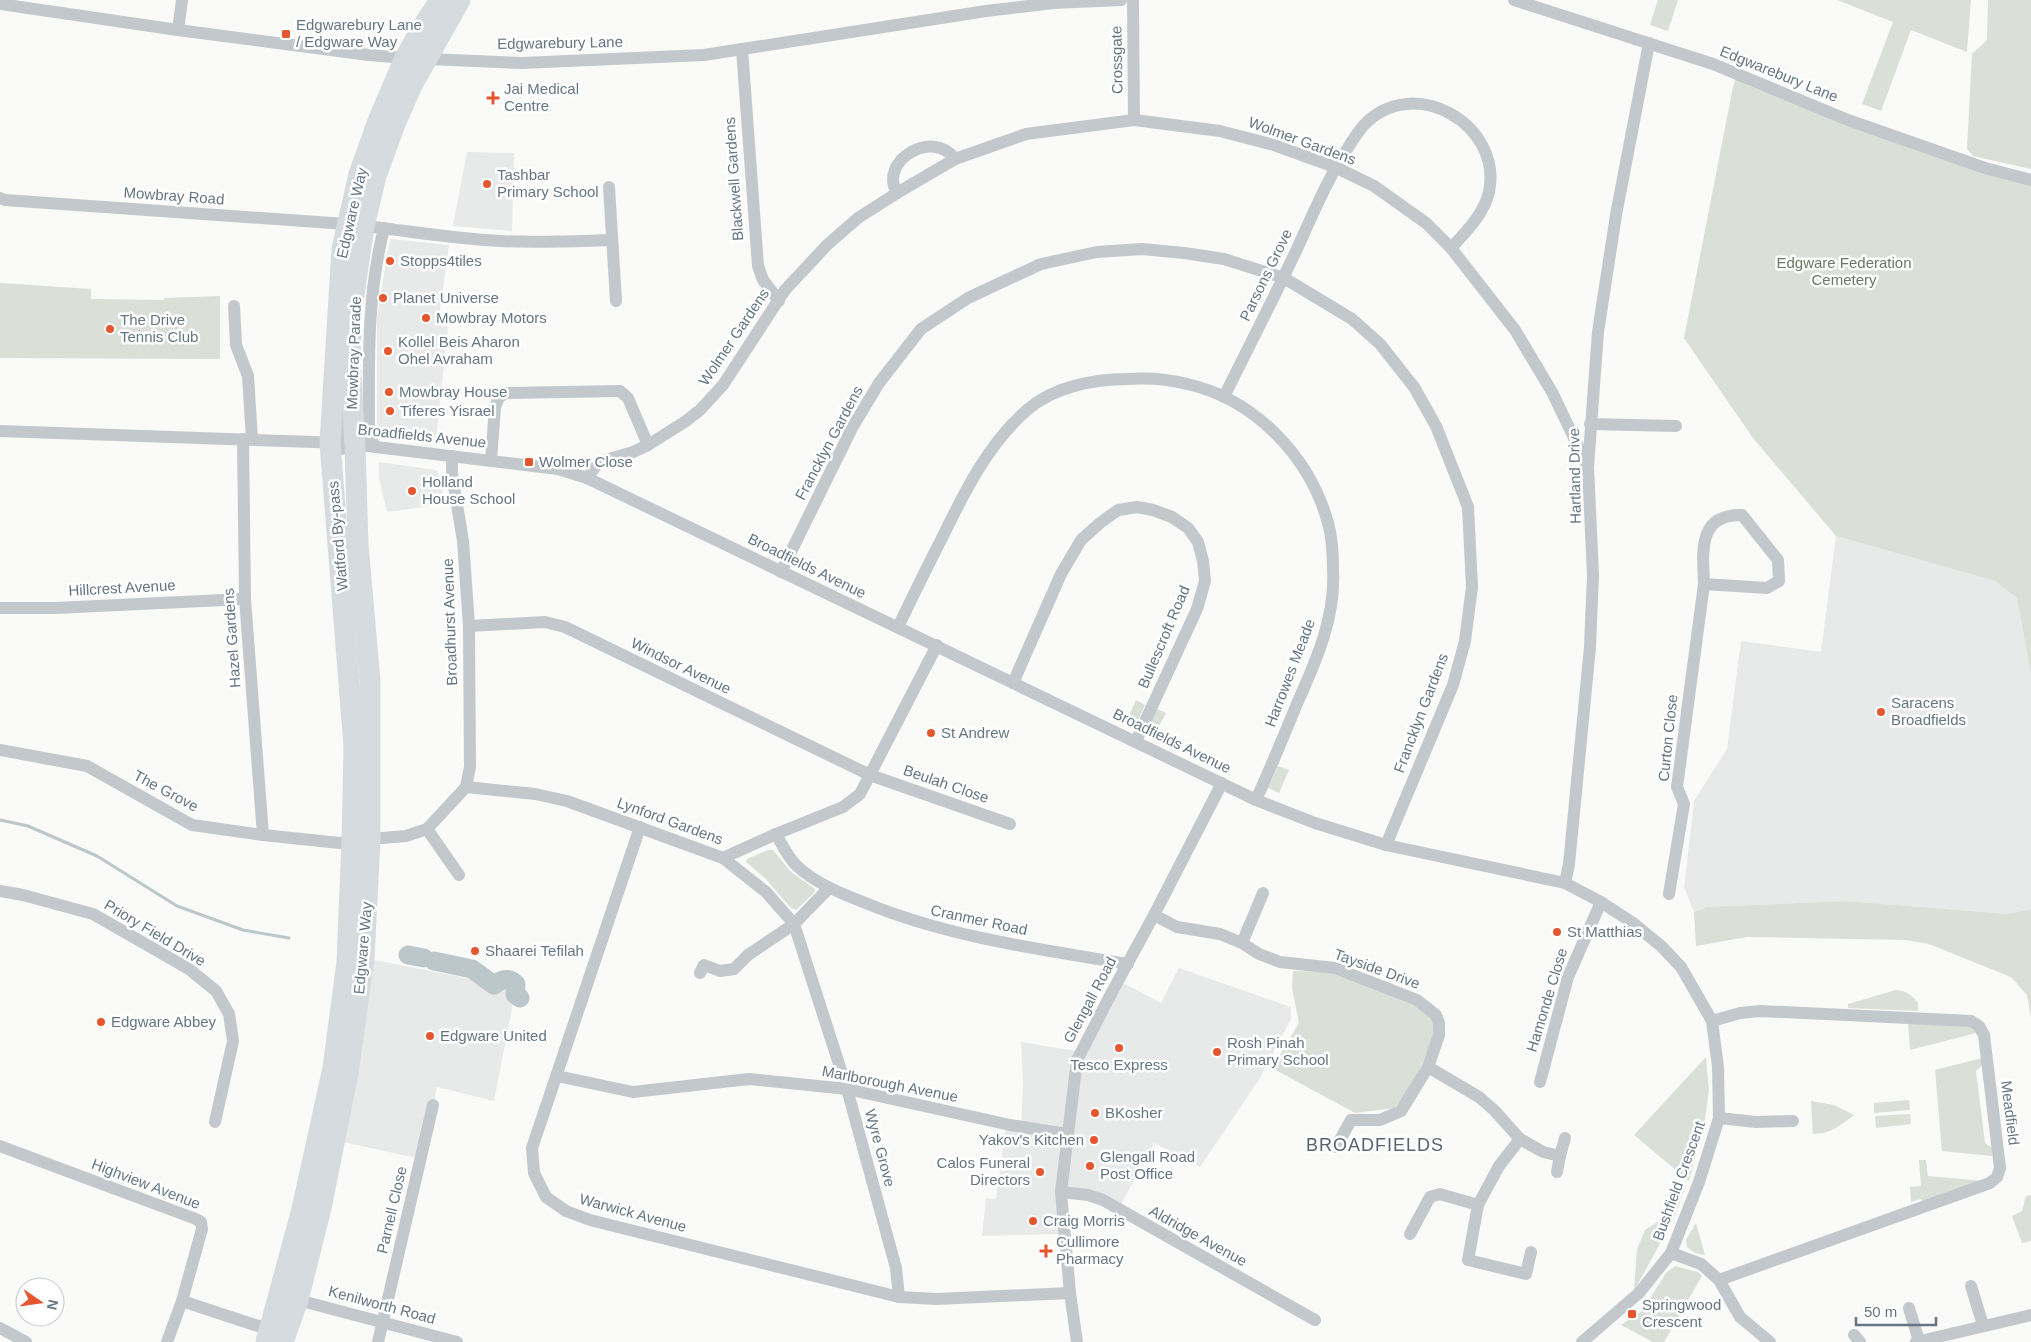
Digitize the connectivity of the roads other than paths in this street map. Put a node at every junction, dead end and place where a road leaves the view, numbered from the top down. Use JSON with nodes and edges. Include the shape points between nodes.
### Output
{"nodes":[{"id":1,"x":182,"y":0,"type":"edge"},
{"id":2,"x":440,"y":0,"type":"edge"},
{"id":3,"x":460,"y":0,"type":"edge"},
{"id":4,"x":1121,"y":0,"type":"edge"},
{"id":5,"x":1133,"y":0,"type":"edge"},
{"id":6,"x":1514,"y":0,"type":"edge"},
{"id":7,"x":1052,"y":2,"type":"edge"},
{"id":8,"x":0,"y":4,"type":"edge"},
{"id":9,"x":43,"y":5,"type":"edge"},
{"id":10,"x":178,"y":30,"type":"junction"},
{"id":11,"x":1649,"y":42,"type":"junction"},
{"id":12,"x":742,"y":49,"type":"junction"},
{"id":13,"x":415,"y":59,"type":"junction"},
{"id":14,"x":1134,"y":120,"type":"junction"},
{"id":15,"x":955,"y":159,"type":"junction"},
{"id":16,"x":1335,"y":167,"type":"junction"},
{"id":17,"x":2031,"y":180,"type":"edge"},
{"id":18,"x":609,"y":187,"type":"dead end"},
{"id":19,"x":897,"y":193,"type":"junction"},
{"id":20,"x":0,"y":198,"type":"edge"},
{"id":21,"x":365,"y":226,"type":"junction"},
{"id":22,"x":612,"y":240,"type":"junction"},
{"id":23,"x":1451,"y":248,"type":"junction"},
{"id":24,"x":1284,"y":278,"type":"junction"},
{"id":25,"x":616,"y":301,"type":"dead end"},
{"id":26,"x":779,"y":301,"type":"junction"},
{"id":27,"x":234,"y":306,"type":"dead end"},
{"id":28,"x":1224,"y":397,"type":"junction"},
{"id":29,"x":1590,"y":424,"type":"junction"},
{"id":30,"x":1676,"y":426,"type":"dead end"},
{"id":31,"x":0,"y":431,"type":"edge"},
{"id":32,"x":247,"y":439,"type":"junction"},
{"id":33,"x":351,"y":445,"type":"junction"},
{"id":34,"x":648,"y":445,"type":"junction"},
{"id":35,"x":452,"y":456,"type":"junction"},
{"id":36,"x":491,"y":460,"type":"junction"},
{"id":37,"x":1588,"y":467,"type":"junction"},
{"id":38,"x":586,"y":478,"type":"junction"},
{"id":39,"x":358,"y":545,"type":"joint"},
{"id":40,"x":781,"y":572,"type":"junction"},
{"id":41,"x":1704,"y":584,"type":"junction"},
{"id":42,"x":245,"y":599,"type":"junction"},
{"id":43,"x":0,"y":608,"type":"edge"},
{"id":44,"x":470,"y":626,"type":"junction"},
{"id":45,"x":898,"y":627,"type":"junction"},
{"id":46,"x":346,"y":630,"type":"joint"},
{"id":47,"x":937,"y":645,"type":"junction"},
{"id":48,"x":1014,"y":683,"type":"junction"},
{"id":49,"x":1136,"y":741,"type":"junction"},
{"id":50,"x":0,"y":750,"type":"edge"},
{"id":51,"x":870,"y":775,"type":"junction"},
{"id":52,"x":1222,"y":783,"type":"junction"},
{"id":53,"x":466,"y":788,"type":"junction"},
{"id":54,"x":1256,"y":800,"type":"junction"},
{"id":55,"x":1010,"y":824,"type":"dead end"},
{"id":56,"x":640,"y":827,"type":"junction"},
{"id":57,"x":427,"y":829,"type":"junction"},
{"id":58,"x":776,"y":834,"type":"junction"},
{"id":59,"x":263,"y":835,"type":"junction"},
{"id":60,"x":361,"y":840,"type":"junction"},
{"id":61,"x":1386,"y":845,"type":"junction"},
{"id":62,"x":723,"y":858,"type":"junction"},
{"id":63,"x":459,"y":874,"type":"dead end"},
{"id":64,"x":1564,"y":883,"type":"junction"},
{"id":65,"x":829,"y":888,"type":"junction"},
{"id":66,"x":0,"y":891,"type":"edge"},
{"id":67,"x":1263,"y":893,"type":"dead end"},
{"id":68,"x":1669,"y":894,"type":"dead end"},
{"id":69,"x":1601,"y":902,"type":"junction"},
{"id":70,"x":1154,"y":915,"type":"junction"},
{"id":71,"x":794,"y":924,"type":"junction"},
{"id":72,"x":1242,"y":943,"type":"junction"},
{"id":73,"x":1128,"y":964,"type":"junction"},
{"id":74,"x":700,"y":973,"type":"dead end"},
{"id":75,"x":1712,"y":1021,"type":"junction"},
{"id":76,"x":1428,"y":1067,"type":"junction"},
{"id":77,"x":557,"y":1076,"type":"junction"},
{"id":78,"x":1540,"y":1082,"type":"dead end"},
{"id":79,"x":846,"y":1089,"type":"junction"},
{"id":80,"x":433,"y":1105,"type":"dead end"},
{"id":81,"x":1719,"y":1118,"type":"junction"},
{"id":82,"x":1793,"y":1121,"type":"dead end"},
{"id":83,"x":215,"y":1122,"type":"dead end"},
{"id":84,"x":1067,"y":1134,"type":"junction"},
{"id":85,"x":1565,"y":1138,"type":"dead end"},
{"id":86,"x":1520,"y":1139,"type":"junction"},
{"id":87,"x":0,"y":1146,"type":"edge"},
{"id":88,"x":1336,"y":1147,"type":"dead end"},
{"id":89,"x":1560,"y":1156,"type":"junction"},
{"id":90,"x":1557,"y":1172,"type":"dead end"},
{"id":91,"x":1061,"y":1192,"type":"junction"},
{"id":92,"x":1478,"y":1205,"type":"junction"},
{"id":93,"x":1410,"y":1234,"type":"dead end"},
{"id":94,"x":1531,"y":1252,"type":"dead end"},
{"id":95,"x":1671,"y":1253,"type":"junction"},
{"id":96,"x":1719,"y":1280,"type":"junction"},
{"id":97,"x":1971,"y":1286,"type":"dead end"},
{"id":98,"x":1070,"y":1293,"type":"junction"},
{"id":99,"x":899,"y":1297,"type":"junction"},
{"id":100,"x":298,"y":1300,"type":"junction"},
{"id":101,"x":182,"y":1301,"type":"junction"},
{"id":102,"x":1909,"y":1308,"type":"dead end"},
{"id":103,"x":2031,"y":1315,"type":"edge"},
{"id":104,"x":1315,"y":1320,"type":"dead end"},
{"id":105,"x":382,"y":1322,"type":"junction"},
{"id":106,"x":1983,"y":1325,"type":"junction"},
{"id":107,"x":0,"y":1328,"type":"edge"},
{"id":108,"x":274,"y":1336,"type":"edge"},
{"id":109,"x":1918,"y":1341,"type":"edge"},
{"id":110,"x":26,"y":1342,"type":"edge"},
{"id":111,"x":167,"y":1342,"type":"edge"},
{"id":112,"x":378,"y":1342,"type":"edge"},
{"id":113,"x":457,"y":1342,"type":"edge"},
{"id":114,"x":1077,"y":1342,"type":"edge"},
{"id":115,"x":1582,"y":1342,"type":"edge"},
{"id":116,"x":1770,"y":1342,"type":"edge"}],
"edges":[{"from":1,"to":10,"type":"street"},
{"from":2,"to":13,"type":"highway","name":"Edgware Way","via":[[421,29]]},
{"from":3,"to":13,"type":"highway","name":"Edgware Way"},
{"from":4,"to":7,"type":"street","name":"Edgwarebury Lane"},
{"from":5,"to":14,"type":"street","name":"Crossgate"},
{"from":6,"to":11,"type":"street","name":"Edgwarebury Lane"},
{"from":7,"to":12,"type":"street","name":"Edgwarebury Lane"},
{"from":8,"to":9,"type":"street","name":"Edgwarebury Lane"},
{"from":9,"to":10,"type":"street","name":"Edgwarebury Lane"},
{"from":10,"to":13,"type":"street","name":"Edgwarebury Lane"},
{"from":11,"to":17,"type":"street","name":"Edgwarebury Lane","via":[[1713,64],[1848,120],[1985,168]]},
{"from":11,"to":29,"type":"street","name":"Hartland Drive","via":[[1614,225],[1598,332]]},
{"from":12,"to":13,"type":"street","name":"Edgwarebury Lane","via":[[704,55],[522,63]]},
{"from":12,"to":26,"type":"street","name":"Blackwell Gardens","via":[[758,266],[763,280]]},
{"from":13,"to":21,"type":"highway","name":"Edgware Way","via":[[378,121],[360,174]]},
{"from":14,"to":15,"type":"street","name":"Wolmer Gardens","via":[[1026,134]]},
{"from":14,"to":16,"type":"street","name":"Wolmer Gardens","via":[[1220,131],[1274,145]]},
{"from":15,"to":19,"type":"street","name":"Wolmer Gardens"},
{"from":15,"to":19,"type":"street","via":[[946,150],[935,146],[909,153],[894,174]]},
{"from":16,"to":23,"type":"street","name":"Wolmer Gardens","via":[[1374,186],[1426,223]]},
{"from":16,"to":23,"type":"street","name":"Parsons Grove","via":[[1363,125],[1377,113],[1397,105],[1420,103],[1441,107],[1479,138],[1489,160],[1489,192],[1476,221]]},
{"from":16,"to":24,"type":"street","name":"Parsons Grove"},
{"from":18,"to":22,"type":"street"},
{"from":19,"to":26,"type":"street","name":"Wolmer Gardens","via":[[858,218],[827,246],[785,290]]},
{"from":20,"to":21,"type":"street","name":"Mowbray Road"},
{"from":21,"to":22,"type":"street","name":"Mowbray Road","via":[[501,241]]},
{"from":21,"to":33,"type":"highway","name":"Edgware Way","via":[[352,308]]},
{"from":21,"to":33,"type":"highway","name":"Edgware Way","via":[[342,249]]},
{"from":21,"to":33,"type":"street","name":"Mowbray Parade","via":[[371,302],[368,335],[369,438]]},
{"from":22,"to":25,"type":"street"},
{"from":23,"to":37,"type":"street","name":"Wolmer Gardens","via":[[1515,330],[1552,392]]},
{"from":24,"to":28,"type":"street","name":"Parsons Grove"},
{"from":24,"to":40,"type":"street","name":"Francklyn Gardens","via":[[1224,259],[1192,254],[1142,250],[1097,252],[1041,264],[968,298],[921,330],[879,382],[852,428]]},
{"from":24,"to":61,"type":"street","name":"Francklyn Gardens","via":[[1352,319],[1386,351],[1414,387],[1436,426],[1468,507],[1472,586],[1465,641],[1453,685]]},
{"from":26,"to":34,"type":"street","name":"Wolmer Gardens","via":[[712,398],[686,422]]},
{"from":27,"to":32,"type":"street","name":"Hazel Gardens","via":[[236,345],[248,376]]},
{"from":28,"to":45,"type":"street","name":"Harrowes Meade","via":[[1187,384],[1144,378],[1109,379],[1066,388],[1029,408],[998,440],[964,494]]},
{"from":28,"to":54,"type":"street","name":"Harrowes Meade","via":[[1265,423],[1292,450],[1315,486],[1329,525],[1334,571],[1331,611],[1318,656]]},
{"from":29,"to":30,"type":"street"},
{"from":29,"to":37,"type":"street","name":"Hartland Drive"},
{"from":31,"to":32,"type":"street","name":"Broadfields Avenue"},
{"from":32,"to":33,"type":"street","name":"Broadfields Avenue"},
{"from":32,"to":42,"type":"street","name":"Hazel Gardens"},
{"from":33,"to":35,"type":"street","name":"Broadfields Avenue"},
{"from":33,"to":39,"type":"highway","name":"Watford By-pass"},
{"from":33,"to":46,"type":"highway","name":"Watford By-pass","via":[[336,503]]},
{"from":34,"to":36,"type":"street","via":[[628,398],[620,391],[506,393],[499,397],[495,407]]},
{"from":34,"to":38,"type":"street","name":"Wolmer Gardens","via":[[599,462]]},
{"from":35,"to":36,"type":"street","name":"Broadfields Avenue"},
{"from":35,"to":44,"type":"street","name":"Broadhurst Avenue"},
{"from":36,"to":38,"type":"street","name":"Broadfields Avenue","via":[[558,469]]},
{"from":37,"to":64,"type":"street","name":"Hartland Drive","via":[[1593,575],[1590,647],[1570,855]]},
{"from":38,"to":40,"type":"street","name":"Broadfields Avenue"},
{"from":39,"to":60,"type":"highway","name":"Edgware Way","via":[[370,681]]},
{"from":40,"to":45,"type":"street","name":"Broadfields Avenue"},
{"from":41,"to":41,"type":"street","name":"Curton Close","via":[[1767,588],[1779,581],[1778,560],[1742,515],[1718,520],[1706,533],[1703,544]]},
{"from":41,"to":68,"type":"street","name":"Curton Close","via":[[1677,787],[1684,804]]},
{"from":42,"to":43,"type":"street","name":"Hillcrest Avenue"},
{"from":42,"to":59,"type":"street","name":"Hazel Gardens"},
{"from":44,"to":51,"type":"street","name":"Windsor Avenue","via":[[546,622],[565,627]]},
{"from":44,"to":53,"type":"street","name":"Broadhurst Avenue","via":[[470,767]]},
{"from":45,"to":47,"type":"street","name":"Broadfields Avenue"},
{"from":46,"to":60,"type":"highway","name":"Edgware Way"},
{"from":47,"to":48,"type":"street","name":"Broadfields Avenue"},
{"from":47,"to":51,"type":"street","name":"Lynford Gardens"},
{"from":48,"to":49,"type":"street","name":"Broadfields Avenue"},
{"from":48,"to":49,"type":"street","name":"Bullescroft Road","via":[[1061,574],[1081,540],[1118,510],[1137,507],[1172,517],[1188,528],[1198,542],[1204,560],[1205,581],[1197,609]]},
{"from":49,"to":52,"type":"street","name":"Broadfields Avenue"},
{"from":50,"to":59,"type":"street","name":"The Grove","via":[[87,766],[192,825]]},
{"from":51,"to":55,"type":"street","name":"Beulah Close"},
{"from":51,"to":58,"type":"street","name":"Lynford Gardens","via":[[860,794],[844,807]]},
{"from":52,"to":54,"type":"street","name":"Broadfields Avenue"},
{"from":52,"to":70,"type":"street","name":"Glengall Road"},
{"from":53,"to":56,"type":"street","name":"Lynford Gardens","via":[[535,794],[567,801]]},
{"from":53,"to":57,"type":"street"},
{"from":54,"to":61,"type":"street","name":"Broadfields Avenue"},
{"from":56,"to":62,"type":"street","name":"Lynford Gardens"},
{"from":56,"to":77,"type":"street","name":"Warwick Avenue"},
{"from":57,"to":60,"type":"street","via":[[406,836]]},
{"from":57,"to":63,"type":"street"},
{"from":58,"to":62,"type":"street","name":"Lynford Gardens"},
{"from":58,"to":65,"type":"street","name":"Cranmer Road","via":[[796,865]]},
{"from":59,"to":60,"type":"street","name":"The Grove","via":[[340,843]]},
{"from":60,"to":100,"type":"highway","name":"Edgware Way","via":[[364,958],[348,1073],[321,1208]]},
{"from":60,"to":108,"type":"highway","name":"Edgware Way","via":[[333,1068]]},
{"from":61,"to":64,"type":"street","name":"Broadfields Avenue"},
{"from":62,"to":71,"type":"street","via":[[766,892]]},
{"from":64,"to":69,"type":"street","name":"Bushfield Crescent"},
{"from":65,"to":71,"type":"street"},
{"from":65,"to":73,"type":"street","name":"Cranmer Road","via":[[920,924],[979,938]]},
{"from":66,"to":83,"type":"street","name":"Priory Field Drive","via":[[93,914],[189,969],[216,991],[229,1014],[233,1042]]},
{"from":67,"to":72,"type":"street"},
{"from":69,"to":75,"type":"street","name":"Bushfield Crescent","via":[[1661,946],[1681,967]]},
{"from":69,"to":78,"type":"street","name":"Hamonde Close","via":[[1568,977]]},
{"from":70,"to":72,"type":"street","name":"Tayside Drive","via":[[1177,927],[1220,934]]},
{"from":70,"to":73,"type":"street","name":"Glengall Road"},
{"from":71,"to":74,"type":"street","via":[[748,955],[734,969],[720,971],[704,965]]},
{"from":71,"to":79,"type":"street","name":"Wyre Grove"},
{"from":72,"to":76,"type":"street","name":"Tayside Drive","via":[[1280,962],[1335,968],[1417,1000],[1436,1015],[1439,1023],[1439,1035]]},
{"from":73,"to":84,"type":"street","name":"Glengall Road","via":[[1077,1060]]},
{"from":75,"to":81,"type":"street","name":"Bushfield Crescent","via":[[1718,1067]]},
{"from":75,"to":96,"type":"street","name":"Meadfield","via":[[1760,1011],[1971,1021],[1984,1035],[2000,1168],[1990,1183]]},
{"from":76,"to":86,"type":"street","via":[[1479,1097]]},
{"from":76,"to":88,"type":"street","name":"Tayside Drive","via":[[1400,1111],[1380,1120],[1351,1120]]},
{"from":77,"to":79,"type":"street","name":"Marlborough Avenue","via":[[633,1092],[749,1079]]},
{"from":77,"to":99,"type":"street","name":"Warwick Avenue","via":[[532,1148],[534,1173],[546,1197],[566,1212]]},
{"from":79,"to":84,"type":"street","name":"Marlborough Avenue","via":[[1010,1125]]},
{"from":79,"to":99,"type":"street","name":"Wyre Grove","via":[[896,1268]]},
{"from":80,"to":105,"type":"street","name":"Parnell Close"},
{"from":81,"to":82,"type":"street"},
{"from":81,"to":95,"type":"street","name":"Bushfield Crescent","via":[[1699,1182]]},
{"from":84,"to":91,"type":"street","name":"Glengall Road"},
{"from":85,"to":89,"type":"street"},
{"from":86,"to":89,"type":"street","via":[[1543,1152]]},
{"from":86,"to":92,"type":"street","via":[[1499,1166]]},
{"from":87,"to":101,"type":"street","name":"Highview Avenue","via":[[201,1222],[202,1229]]},
{"from":89,"to":90,"type":"street"},
{"from":91,"to":98,"type":"street","name":"Glengall Road"},
{"from":91,"to":104,"type":"street","name":"Aldridge Avenue","via":[[1102,1200]]},
{"from":92,"to":93,"type":"street","via":[[1440,1194],[1430,1197]]},
{"from":92,"to":94,"type":"street","via":[[1468,1260],[1526,1274]]},
{"from":95,"to":96,"type":"street","via":[[1701,1264]]},
{"from":95,"to":115,"type":"street","name":"Bushfield Crescent","via":[[1639,1294]]},
{"from":96,"to":116,"type":"street","via":[[1740,1317]]},
{"from":97,"to":106,"type":"street"},
{"from":98,"to":99,"type":"street","name":"Warwick Avenue","via":[[936,1299]]},
{"from":98,"to":114,"type":"street","name":"Glengall Road"},
{"from":100,"to":105,"type":"street","name":"Kenilworth Road"},
{"from":100,"to":108,"type":"highway","name":"Edgware Way"},
{"from":101,"to":108,"type":"street","via":[[258,1326]]},
{"from":101,"to":111,"type":"street"},
{"from":102,"to":109,"type":"street"},
{"from":103,"to":106,"type":"street"},
{"from":105,"to":112,"type":"street","name":"Parnell Close"},
{"from":105,"to":113,"type":"street","name":"Kenilworth Road"},
{"from":106,"to":109,"type":"street"},
{"from":107,"to":110,"type":"street"}]}
